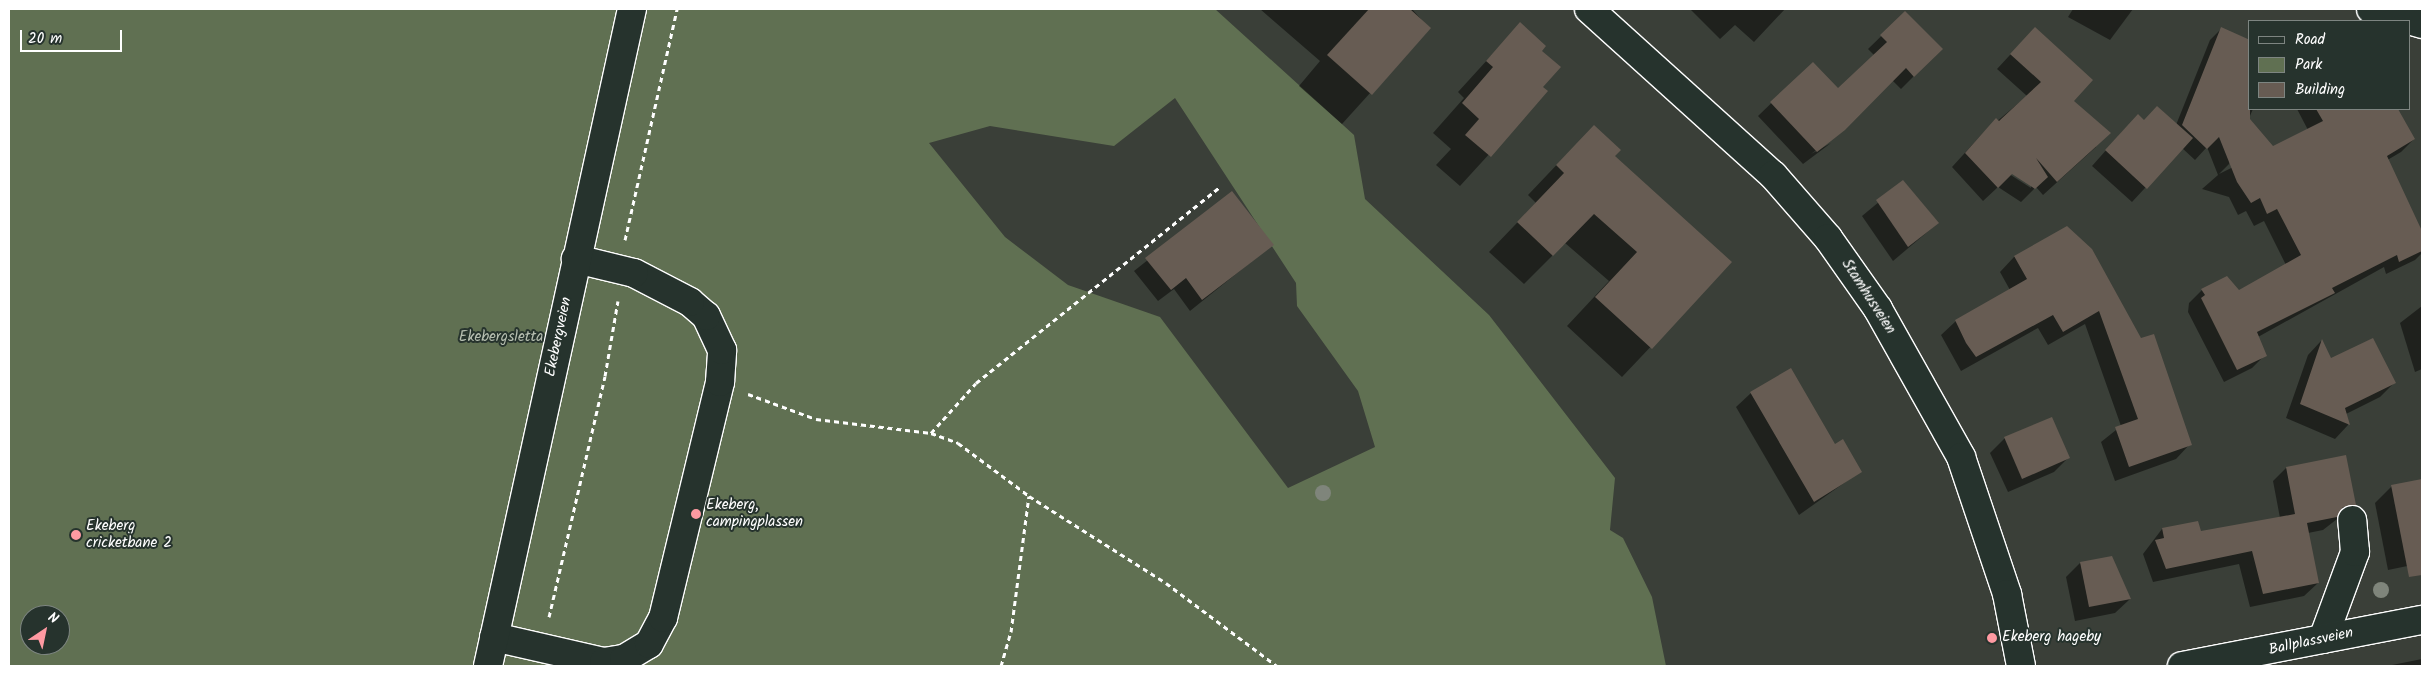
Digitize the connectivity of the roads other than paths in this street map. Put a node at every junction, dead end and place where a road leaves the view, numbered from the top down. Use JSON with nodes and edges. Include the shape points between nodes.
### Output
{"nodes":[{"id":1,"x":632,"y":9,"type":"edge"},
{"id":2,"x":1589,"y":9,"type":"edge"},
{"id":3,"x":2371,"y":9,"type":"edge"},
{"id":4,"x":2408,"y":20,"type":"edge"},
{"id":5,"x":576,"y":259,"type":"junction"},
{"id":6,"x":2352,"y":520,"type":"dead end"},
{"id":7,"x":2422,"y":620,"type":"edge"},
{"id":8,"x":494,"y":637,"type":"junction"},
{"id":9,"x":2323,"y":639,"type":"junction"},
{"id":10,"x":2194,"y":665,"type":"edge"},
{"id":11,"x":488,"y":666,"type":"edge"},
{"id":12,"x":2021,"y":666,"type":"edge"}],
"edges":[{"from":1,"to":5,"type":"street","name":"Ekebergveien"},
{"from":2,"to":12,"type":"street","name":"Stamhusveien","via":[[1773,174],[1828,238],[1878,309],[1961,457],[2007,594]]},
{"from":3,"to":4,"type":"street"},
{"from":5,"to":8,"type":"street","name":"Ekebergveien"},
{"from":5,"to":8,"type":"street","via":[[622,271],[690,302],[706,316],[722,350],[720,382],[658,633],[638,652],[604,662]]},
{"from":6,"to":9,"type":"street","via":[[2355,552]]},
{"from":7,"to":9,"type":"street","name":"Ballplassveien"},
{"from":8,"to":11,"type":"street","name":"Ekebergveien"},
{"from":9,"to":10,"type":"street","name":"Ballplassveien"}]}
